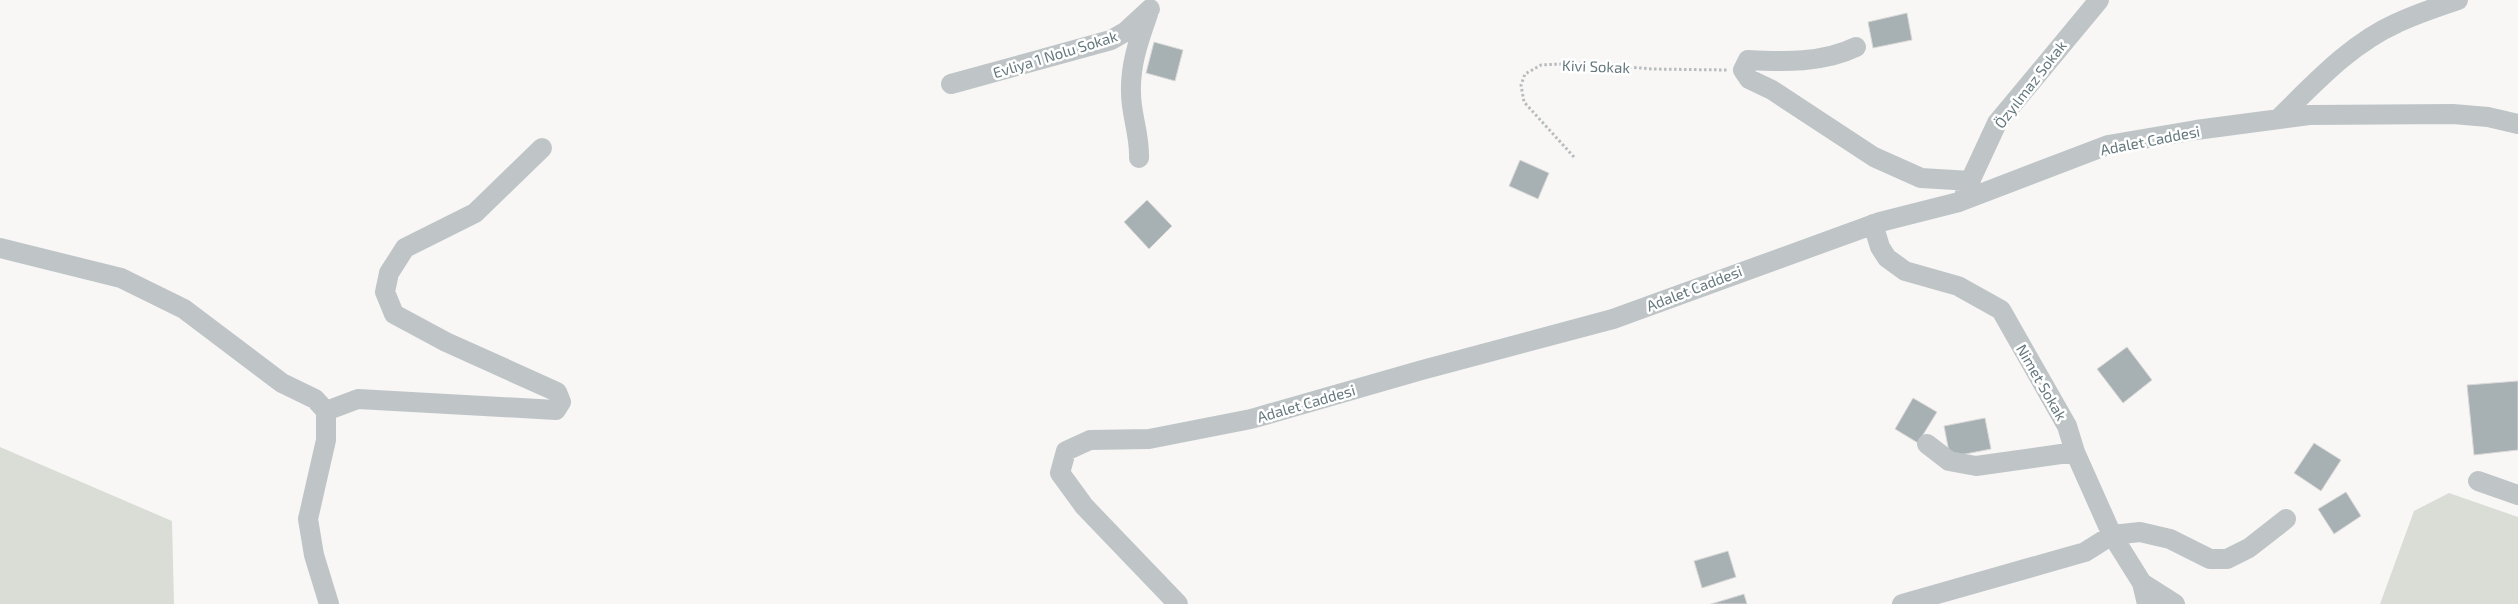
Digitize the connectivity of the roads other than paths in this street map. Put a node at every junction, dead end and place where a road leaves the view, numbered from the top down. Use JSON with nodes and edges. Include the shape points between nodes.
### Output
{"nodes":[{"id":1,"x":2099,"y":0,"type":"edge"},
{"id":2,"x":2458,"y":0,"type":"edge"},
{"id":3,"x":1152,"y":5,"type":"edge"},
{"id":4,"x":1856,"y":47,"type":"dead end"},
{"id":5,"x":951,"y":84,"type":"dead end"},
{"id":6,"x":2278,"y":119,"type":"junction"},
{"id":7,"x":2518,"y":124,"type":"edge"},
{"id":8,"x":542,"y":148,"type":"dead end"},
{"id":9,"x":1139,"y":158,"type":"dead end"},
{"id":10,"x":1971,"y":180,"type":"junction"},
{"id":11,"x":1959,"y":202,"type":"junction"},
{"id":12,"x":1873,"y":224,"type":"junction"},
{"id":13,"x":0,"y":248,"type":"edge"},
{"id":14,"x":326,"y":412,"type":"junction"},
{"id":15,"x":1927,"y":444,"type":"dead end"},
{"id":16,"x":2075,"y":452,"type":"junction"},
{"id":17,"x":2478,"y":481,"type":"dead end"},
{"id":18,"x":2518,"y":495,"type":"edge"},
{"id":19,"x":2286,"y":519,"type":"dead end"},
{"id":20,"x":2112,"y":535,"type":"junction"},
{"id":21,"x":2142,"y":583,"type":"junction"},
{"id":22,"x":329,"y":604,"type":"edge"},
{"id":23,"x":1178,"y":604,"type":"edge"},
{"id":24,"x":1902,"y":604,"type":"edge"},
{"id":25,"x":2147,"y":604,"type":"edge"},
{"id":26,"x":2175,"y":604,"type":"edge"}],
"edges":[{"from":1,"to":10,"type":"street","name":"Özyılmaz Sokak","via":[[1996,124]]},
{"from":2,"to":6,"type":"street","via":[[2396,23],[2372,38],[2336,63]]},
{"from":3,"to":5,"type":"street","name":"Evliya 1 Nolu Sokak","via":[[1125,32],[1111,40]]},
{"from":3,"to":9,"type":"street","via":[[1133,58],[1131,94],[1140,141]]},
{"from":4,"to":10,"type":"street","via":[[1841,54],[1786,62],[1748,60],[1743,70],[1748,79],[1772,90],[1874,158],[1921,178]]},
{"from":6,"to":7,"type":"street","name":"Adalet Caddesi","via":[[2453,114]]},
{"from":6,"to":11,"type":"street","name":"Adalet Caddesi","via":[[2108,146]]},
{"from":8,"to":14,"type":"street","via":[[475,213],[405,248],[389,273],[385,292],[394,314],[446,342],[557,392],[561,402],[556,410],[358,399]]},
{"from":10,"to":11,"type":"street","name":"Özyılmaz Sokak"},
{"from":11,"to":12,"type":"street","name":"Adalet Caddesi"},
{"from":12,"to":16,"type":"street","name":"Nimet Sokak","via":[[1887,258],[1905,271],[1958,286],[2001,310],[2067,426]]},
{"from":12,"to":23,"type":"street","name":"Adalet Caddesi","via":[[1613,319],[1251,419],[1149,440],[1090,440],[1066,451],[1060,473],[1084,506]]},
{"from":13,"to":14,"type":"street","via":[[122,278],[184,308],[282,383],[315,399]]},
{"from":14,"to":22,"type":"street","via":[[326,440],[308,519],[314,555]]},
{"from":15,"to":16,"type":"street","via":[[1948,460],[1976,466]]},
{"from":16,"to":20,"type":"street","name":"Nimet Sokak"},
{"from":17,"to":18,"type":"street"},
{"from":19,"to":20,"type":"street","via":[[2250,548],[2227,559],[2210,559],[2155,535],[2140,532]]},
{"from":20,"to":21,"type":"street","name":"Nimet Sokak"},
{"from":20,"to":24,"type":"street","via":[[2086,552]]},
{"from":21,"to":25,"type":"street","name":"Nimet Sokak"},
{"from":21,"to":26,"type":"street"}]}
